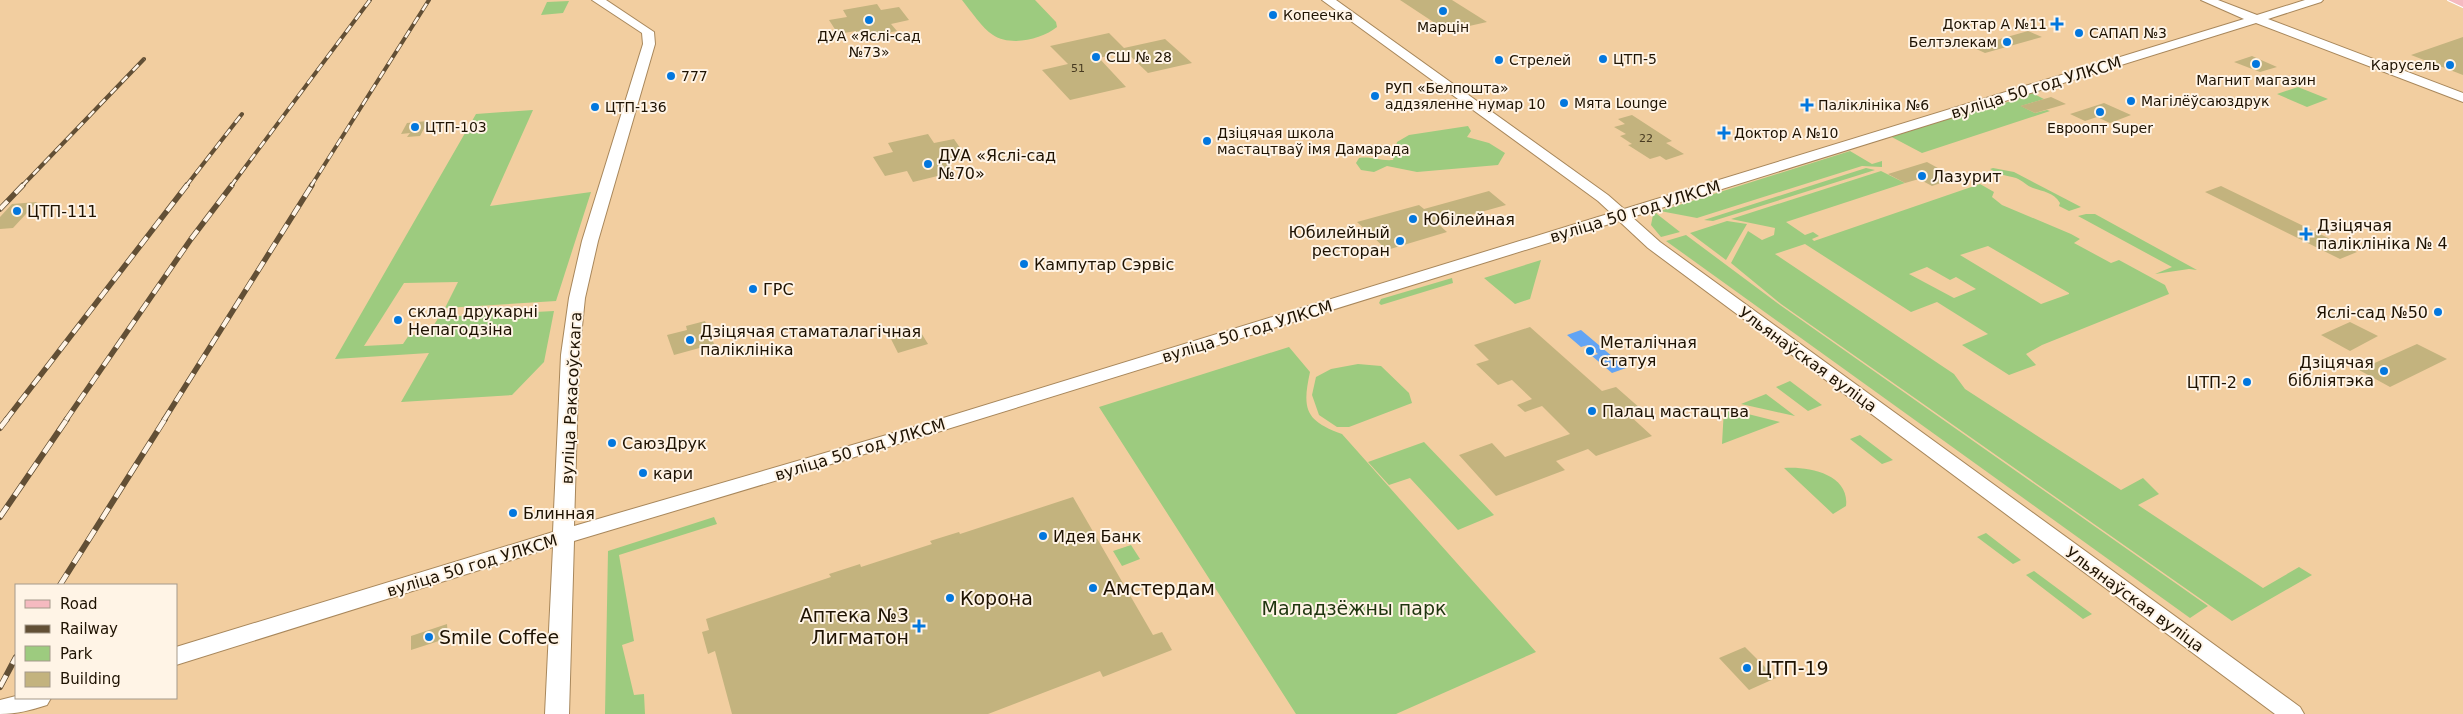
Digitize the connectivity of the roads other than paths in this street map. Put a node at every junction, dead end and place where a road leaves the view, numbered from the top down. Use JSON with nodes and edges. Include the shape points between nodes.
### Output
{"nodes":[{"id":1,"x":598,"y":0,"type":"edge"},
{"id":2,"x":1328,"y":0,"type":"edge"},
{"id":3,"x":2207,"y":0,"type":"edge"},
{"id":4,"x":2317,"y":0,"type":"edge"},
{"id":5,"x":2454,"y":0,"type":"edge"},
{"id":6,"x":2463,"y":3,"type":"edge"},
{"id":7,"x":2256,"y":19,"type":"junction"},
{"id":8,"x":2463,"y":98,"type":"edge"},
{"id":9,"x":1620,"y":216,"type":"junction"},
{"id":10,"x":563,"y":537,"type":"junction"},
{"id":11,"x":178,"y":655,"type":"edge"},
{"id":12,"x":36,"y":699,"type":"edge"},
{"id":13,"x":0,"y":710,"type":"edge"},
{"id":14,"x":557,"y":714,"type":"edge"},
{"id":15,"x":2292,"y":714,"type":"edge"}],
"edges":[{"from":1,"to":10,"type":"main road","name":"вуліца Ракасоўскага","via":[[648,32],[649,44],[576,298],[570,355]]},
{"from":2,"to":9,"type":"main road","name":"Ульянаўская вуліца","via":[[1603,198]]},
{"from":3,"to":7,"type":"main road"},
{"from":4,"to":7,"type":"main road","name":"вуліца 50 год УЛКСМ"},
{"from":5,"to":6,"type":"main road"},
{"from":7,"to":8,"type":"main road"},
{"from":7,"to":9,"type":"main road","name":"вуліца 50 год УЛКСМ"},
{"from":9,"to":10,"type":"main road","name":"вуліца 50 год УЛКСМ","via":[[921,431]]},
{"from":9,"to":15,"type":"main road","name":"Ульянаўская вуліца","via":[[1669,256]]},
{"from":10,"to":11,"type":"main road","name":"вуліца 50 год УЛКСМ"},
{"from":10,"to":14,"type":"main road","name":"вуліца Ракасоўскага"},
{"from":12,"to":13,"type":"main road"}]}
